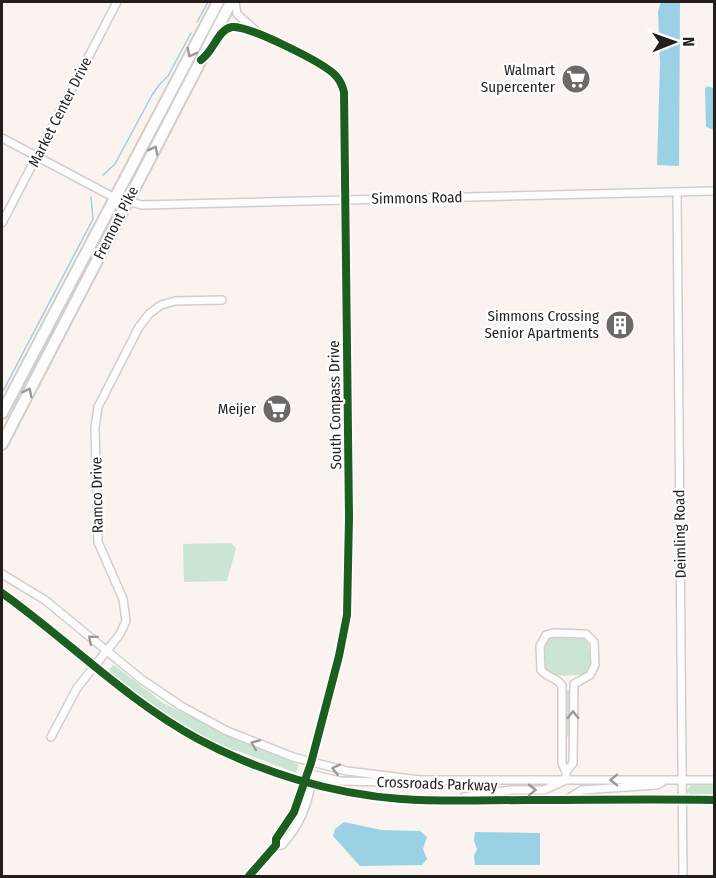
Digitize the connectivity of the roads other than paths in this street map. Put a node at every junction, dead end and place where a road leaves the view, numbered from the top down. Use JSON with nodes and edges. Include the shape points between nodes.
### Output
{"nodes":[{"id":1,"x":117,"y":2,"type":"edge"},
{"id":2,"x":218,"y":2,"type":"edge"},
{"id":3,"x":233,"y":2,"type":"edge"},
{"id":4,"x":259,"y":33,"type":"junction"},
{"id":5,"x":201,"y":60,"type":"junction"},
{"id":6,"x":2,"y":138,"type":"edge"},
{"id":7,"x":37,"y":157,"type":"junction"},
{"id":8,"x":714,"y":191,"type":"edge"},
{"id":9,"x":677,"y":192,"type":"junction"},
{"id":10,"x":121,"y":200,"type":"junction"},
{"id":11,"x":345,"y":200,"type":"junction"},
{"id":12,"x":2,"y":223,"type":"edge"},
{"id":13,"x":222,"y":300,"type":"dead end"},
{"id":14,"x":2,"y":413,"type":"edge"},
{"id":15,"x":2,"y":444,"type":"edge"},
{"id":16,"x":2,"y":574,"type":"edge"},
{"id":17,"x":2,"y":593,"type":"edge"},
{"id":18,"x":107,"y":651,"type":"junction"},
{"id":19,"x":94,"y":666,"type":"junction"},
{"id":20,"x":51,"y":737,"type":"dead end"},
{"id":21,"x":562,"y":741,"type":"junction"},
{"id":22,"x":573,"y":741,"type":"junction"},
{"id":23,"x":311,"y":763,"type":"junction"},
{"id":24,"x":566,"y":772,"type":"junction"},
{"id":25,"x":667,"y":779,"type":"junction"},
{"id":26,"x":683,"y":779,"type":"junction"},
{"id":27,"x":420,"y":780,"type":"junction"},
{"id":28,"x":566,"y":780,"type":"junction"},
{"id":29,"x":714,"y":780,"type":"edge"},
{"id":30,"x":308,"y":781,"type":"junction"},
{"id":31,"x":456,"y":800,"type":"junction"},
{"id":32,"x":566,"y":800,"type":"junction"},
{"id":33,"x":683,"y":800,"type":"junction"},
{"id":34,"x":714,"y":800,"type":"edge"},
{"id":35,"x":249,"y":876,"type":"edge"},
{"id":36,"x":683,"y":876,"type":"edge"}],
"edges":[{"from":1,"to":7,"type":"street","name":"Market Center Drive"},
{"from":2,"to":10,"type":"highway","name":"Fremont Pike","one_way":true},
{"from":3,"to":4,"type":"street","name":"South Compass Drive","via":[[237,14]]},
{"from":3,"to":5,"type":"highway","name":"Fremont Pike"},
{"from":4,"to":5,"type":"street","name":"South Compass Drive","via":[[227,28]]},
{"from":4,"to":11,"type":"street","name":"South Compass Drive","via":[[328,69],[342,84]]},
{"from":10,"to":5,"type":"highway","name":"Fremont Pike","one_way":true},
{"from":6,"to":7,"type":"street"},
{"from":7,"to":10,"type":"street"},
{"from":7,"to":12,"type":"street","name":"Market Center Drive"},
{"from":8,"to":9,"type":"street","name":"Simmons Road"},
{"from":9,"to":11,"type":"street","name":"Simmons Road"},
{"from":9,"to":26,"type":"street","name":"Deimling Road"},
{"from":10,"to":11,"type":"street","name":"Simmons Road","via":[[142,206]]},
{"from":10,"to":14,"type":"highway","name":"Fremont Pike"},
{"from":15,"to":10,"type":"highway","name":"Fremont Pike","one_way":true},
{"from":11,"to":23,"type":"street","name":"South Compass Drive","via":[[349,593],[341,646]]},
{"from":13,"to":18,"type":"street","name":"Ramco Drive","via":[[175,301],[149,314],[98,407],[98,542],[126,615],[124,628]]},
{"from":18,"to":16,"type":"street","name":"Crossroads Parkway","one_way":true,"via":[[45,600]]},
{"from":17,"to":19,"type":"street","name":"Crossroads Parkway"},
{"from":18,"to":19,"type":"street","name":"Ramco Drive"},
{"from":23,"to":18,"type":"street","name":"Crossroads Parkway","one_way":true,"via":[[201,718],[159,692]]},
{"from":19,"to":20,"type":"street","name":"Ramco Drive","via":[[77,688]]},
{"from":19,"to":30,"type":"street","name":"Crossroads Parkway","via":[[149,709],[198,738],[244,761]]},
{"from":21,"to":22,"type":"street"},
{"from":22,"to":21,"type":"street","one_way":true,"via":[[573,688],[594,668],[595,645],[583,633],[553,633],[540,644],[540,666],[562,686]]},
{"from":21,"to":24,"type":"street"},
{"from":22,"to":24,"type":"street","via":[[573,763]]},
{"from":27,"to":23,"type":"street","name":"Crossroads Parkway","one_way":true,"via":[[373,776]]},
{"from":23,"to":30,"type":"street","name":"South Compass Drive"},
{"from":24,"to":28,"type":"street"},
{"from":25,"to":26,"type":"street","name":"Crossroads Parkway"},
{"from":25,"to":28,"type":"street","name":"Crossroads Parkway","one_way":true},
{"from":25,"to":32,"type":"street","via":[[657,785],[582,790]]},
{"from":26,"to":29,"type":"street","name":"Crossroads Parkway"},
{"from":26,"to":33,"type":"street","name":"Deimling Road"},
{"from":27,"to":28,"type":"street","name":"Crossroads Parkway"},
{"from":27,"to":30,"type":"street","via":[[340,781],[314,775]]},
{"from":31,"to":28,"type":"street","one_way":true,"via":[[511,790],[544,790]]},
{"from":30,"to":31,"type":"street","name":"Crossroads Parkway","via":[[374,796]]},
{"from":30,"to":35,"type":"street","name":"South Compass Drive","via":[[276,845]]},
{"from":31,"to":32,"type":"street","name":"Crossroads Parkway"},
{"from":32,"to":33,"type":"street","name":"Crossroads Parkway"},
{"from":33,"to":34,"type":"street","name":"Crossroads Parkway"},
{"from":33,"to":36,"type":"street","name":"Deimling Road"}]}
